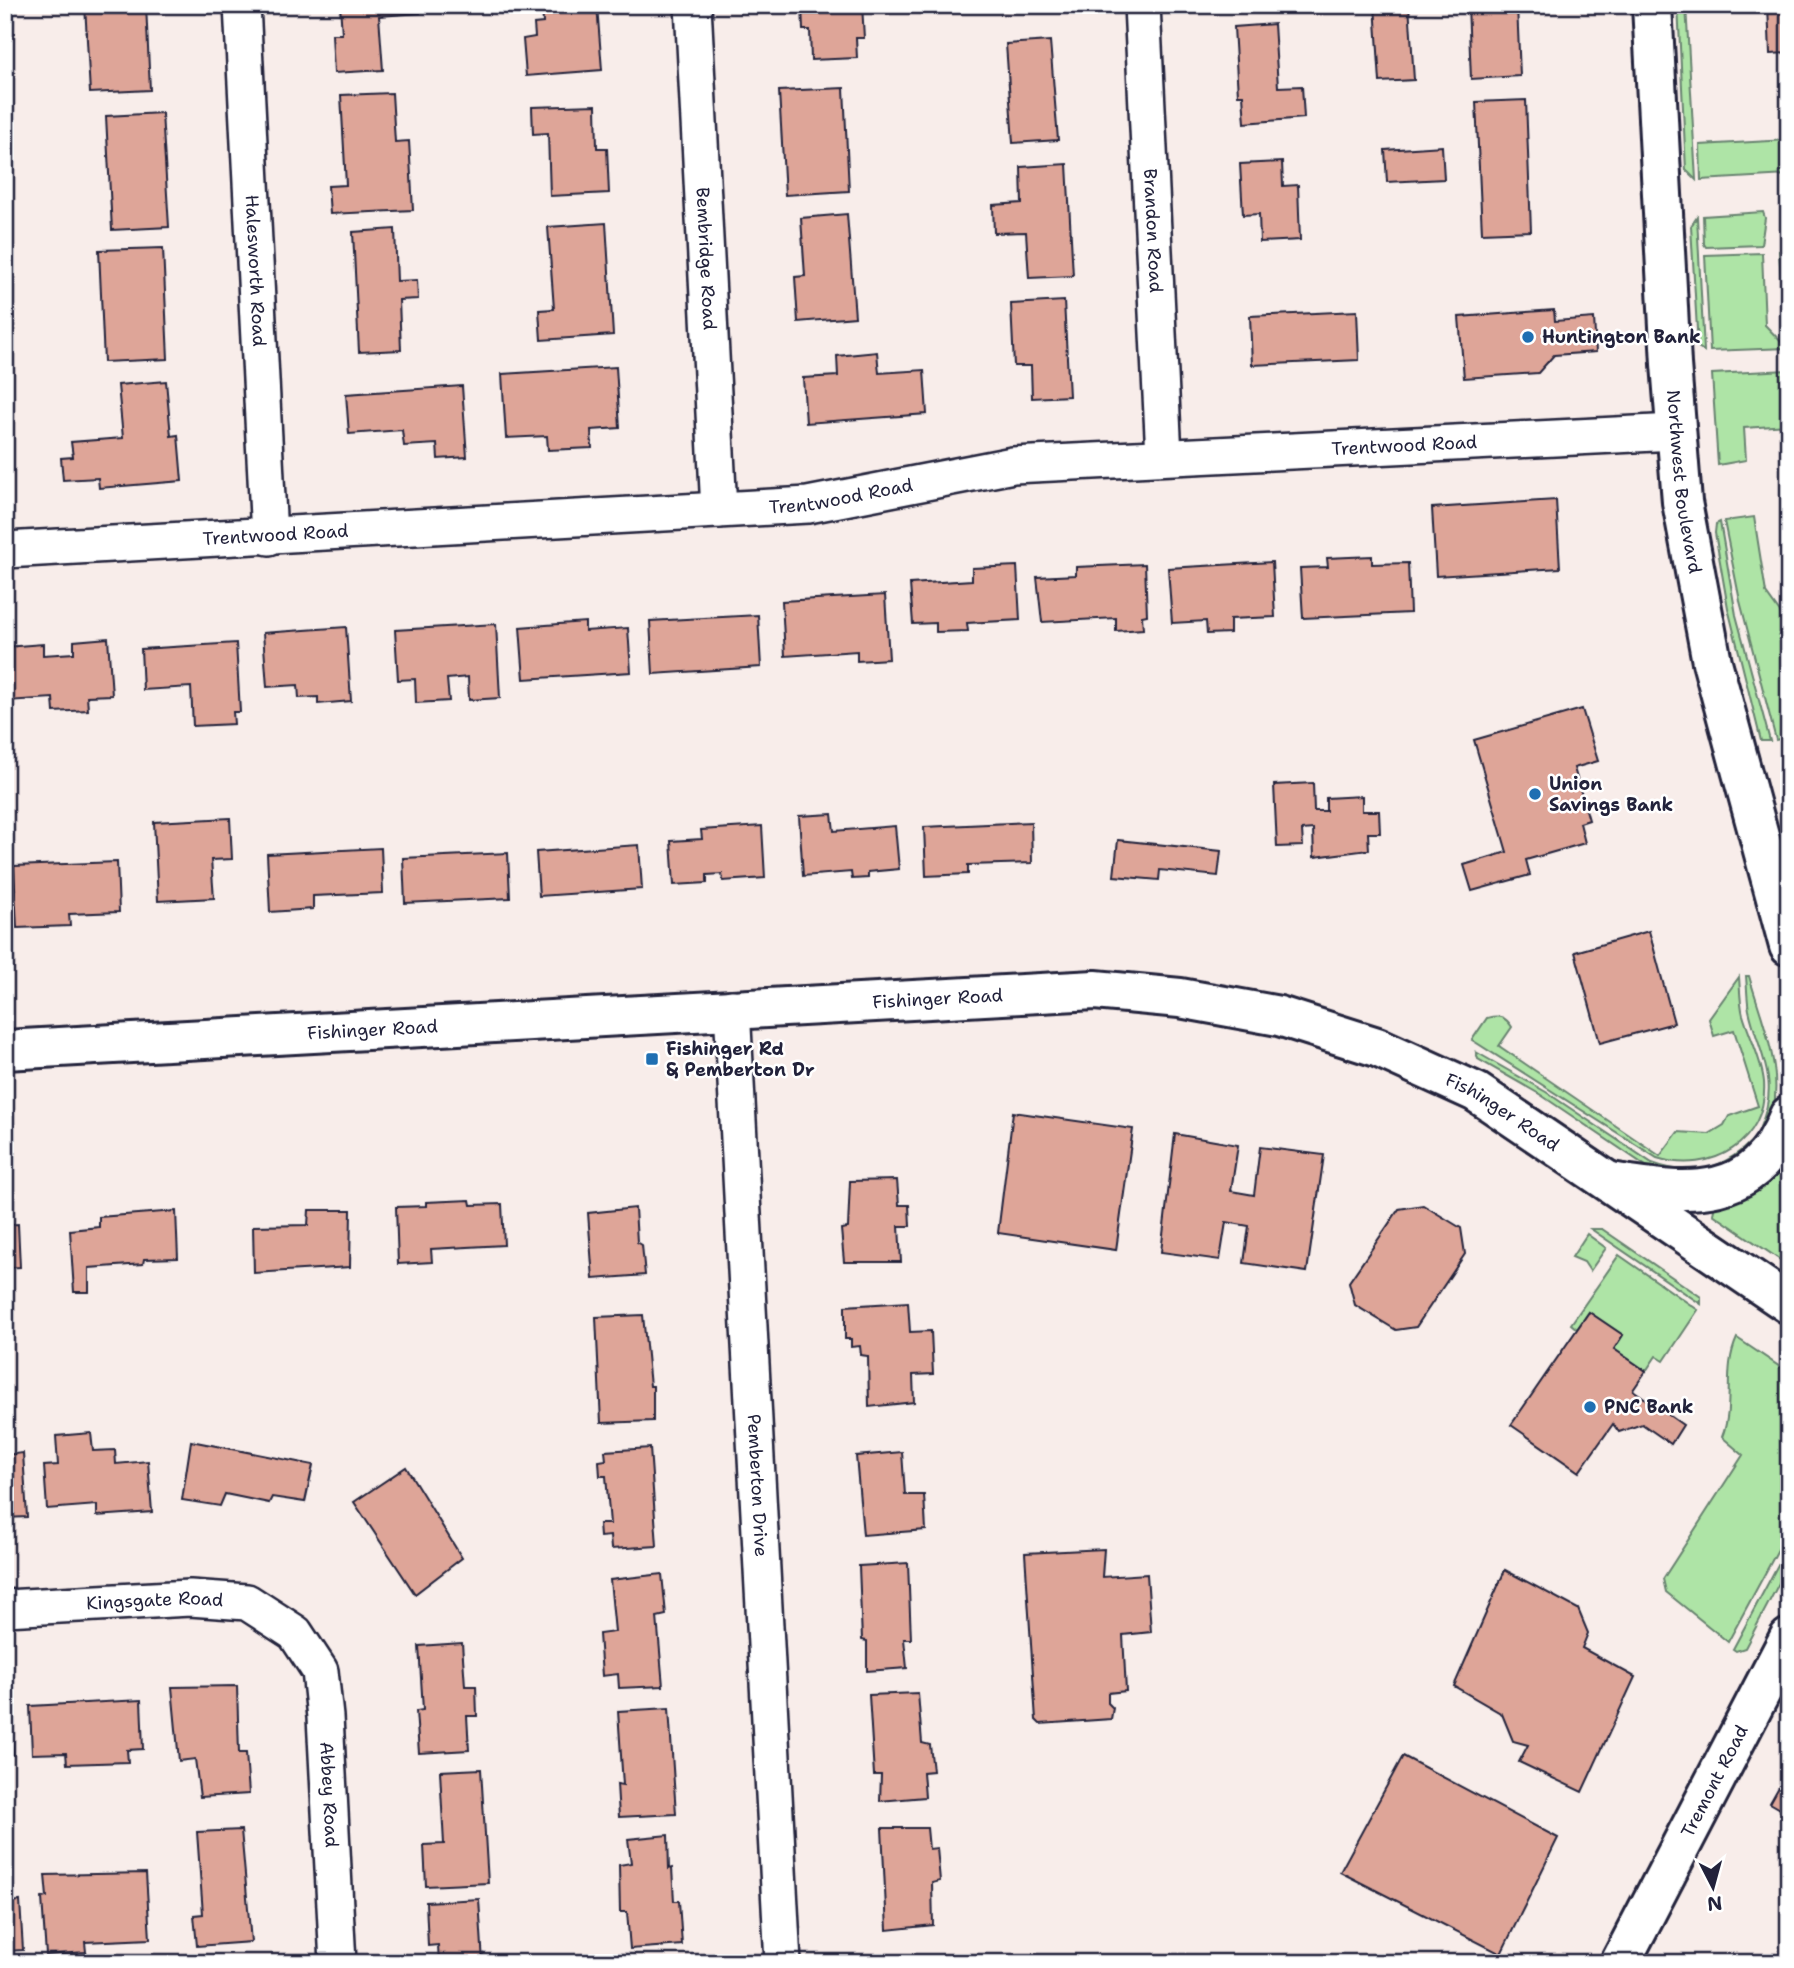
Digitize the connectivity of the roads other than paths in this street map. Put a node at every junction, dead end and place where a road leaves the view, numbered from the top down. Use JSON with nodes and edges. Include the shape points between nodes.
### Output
{"nodes":[{"id":1,"x":242,"y":5,"type":"edge"},
{"id":2,"x":694,"y":5,"type":"edge"},
{"id":3,"x":1142,"y":5,"type":"edge"},
{"id":4,"x":1652,"y":5,"type":"edge"},
{"id":5,"x":1675,"y":432,"type":"junction"},
{"id":6,"x":1164,"y":456,"type":"junction"},
{"id":7,"x":719,"y":510,"type":"junction"},
{"id":8,"x":269,"y":537,"type":"junction"},
{"id":9,"x":5,"y":550,"type":"edge"},
{"id":10,"x":1789,"y":946,"type":"edge"},
{"id":11,"x":732,"y":1008,"type":"junction"},
{"id":12,"x":5,"y":1050,"type":"edge"},
{"id":13,"x":1789,"y":1116,"type":"edge"},
{"id":14,"x":1611,"y":1182,"type":"junction"},
{"id":15,"x":1789,"y":1304,"type":"edge"},
{"id":16,"x":5,"y":1608,"type":"edge"},
{"id":17,"x":295,"y":1633,"type":"joint"},
{"id":18,"x":1789,"y":1638,"type":"edge"},
{"id":19,"x":338,"y":1963,"type":"edge"},
{"id":20,"x":783,"y":1963,"type":"edge"},
{"id":21,"x":1620,"y":1963,"type":"edge"}],
"edges":[{"from":1,"to":8,"type":"street","name":"Halesworth Road"},
{"from":2,"to":7,"type":"street","name":"Bembridge Road"},
{"from":3,"to":6,"type":"street","name":"Brandon Road"},
{"from":4,"to":5,"type":"main road","name":"Northwest Boulevard"},
{"from":5,"to":6,"type":"street","name":"Trentwood Road"},
{"from":5,"to":10,"type":"main road","name":"Northwest Boulevard","via":[[1682,502],[1712,662]]},
{"from":6,"to":7,"type":"street","name":"Trentwood Road","via":[[1013,464],[808,505]]},
{"from":7,"to":8,"type":"street","name":"Trentwood Road"},
{"from":8,"to":9,"type":"street","name":"Trentwood Road"},
{"from":11,"to":12,"type":"main road","name":"Fishinger Road"},
{"from":11,"to":14,"type":"main road","name":"Fishinger Road","via":[[1095,990],[1180,998],[1279,1016],[1377,1046],[1476,1092]]},
{"from":11,"to":20,"type":"street","name":"Pemberton Drive"},
{"from":13,"to":14,"type":"main road","via":[[1761,1163],[1720,1187],[1661,1191]]},
{"from":14,"to":15,"type":"main road","name":"Fishinger Road"},
{"from":16,"to":17,"type":"street","name":"Kingsgate Road","via":[[190,1598],[247,1602]]},
{"from":17,"to":19,"type":"street","name":"Abbey Road","via":[[320,1671]]},
{"from":18,"to":21,"type":"main road","name":"Tremont Road"}]}
